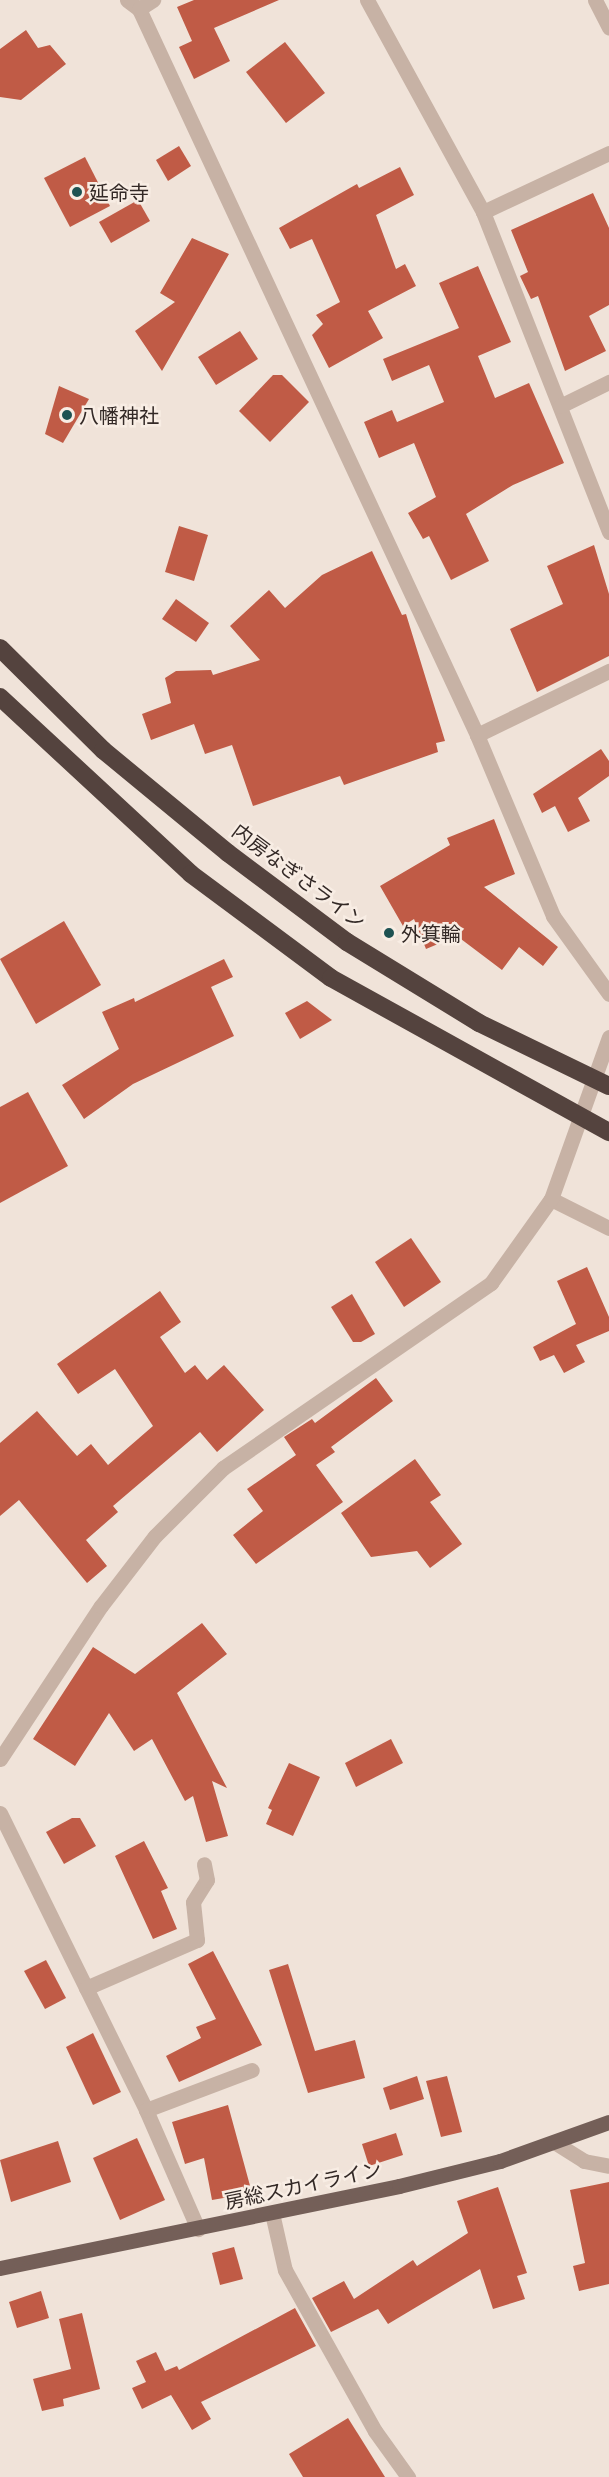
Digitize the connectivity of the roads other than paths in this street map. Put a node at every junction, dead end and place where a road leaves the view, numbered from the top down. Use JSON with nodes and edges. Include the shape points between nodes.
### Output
{"nodes":[{"id":1,"x":153,"y":0,"type":"edge"},
{"id":2,"x":366,"y":0,"type":"edge"},
{"id":3,"x":595,"y":0,"type":"edge"},
{"id":4,"x":133,"y":5,"type":"edge"},
{"id":5,"x":609,"y":28,"type":"edge"},
{"id":6,"x":609,"y":153,"type":"edge"},
{"id":7,"x":483,"y":212,"type":"junction"},
{"id":8,"x":609,"y":382,"type":"edge"},
{"id":9,"x":560,"y":406,"type":"junction"},
{"id":10,"x":609,"y":532,"type":"edge"},
{"id":11,"x":0,"y":648,"type":"edge"},
{"id":12,"x":609,"y":671,"type":"edge"},
{"id":13,"x":0,"y":698,"type":"edge"},
{"id":14,"x":477,"y":735,"type":"junction"},
{"id":15,"x":609,"y":994,"type":"edge"},
{"id":16,"x":609,"y":1037,"type":"edge"},
{"id":17,"x":603,"y":1083,"type":"edge"},
{"id":18,"x":581,"y":1118,"type":"junction"},
{"id":19,"x":609,"y":1132,"type":"edge"},
{"id":20,"x":551,"y":1198,"type":"junction"},
{"id":21,"x":609,"y":1228,"type":"edge"},
{"id":22,"x":0,"y":1760,"type":"edge"},
{"id":23,"x":0,"y":1813,"type":"edge"},
{"id":24,"x":204,"y":1864,"type":"dead end"},
{"id":25,"x":86,"y":1988,"type":"junction"},
{"id":26,"x":252,"y":2070,"type":"dead end"},
{"id":27,"x":146,"y":2110,"type":"junction"},
{"id":28,"x":609,"y":2122,"type":"edge"},
{"id":29,"x":554,"y":2142,"type":"junction"},
{"id":30,"x":609,"y":2166,"type":"edge"},
{"id":31,"x":272,"y":2213,"type":"junction"},
{"id":32,"x":198,"y":2229,"type":"junction"},
{"id":33,"x":0,"y":2268,"type":"edge"},
{"id":34,"x":408,"y":2477,"type":"edge"}],
"edges":[{"from":1,"to":4,"type":"street"},
{"from":2,"to":7,"type":"street"},
{"from":3,"to":5,"type":"street"},
{"from":4,"to":14,"type":"street"},
{"from":6,"to":7,"type":"street"},
{"from":7,"to":9,"type":"street"},
{"from":8,"to":9,"type":"street"},
{"from":9,"to":10,"type":"street"},
{"from":11,"to":17,"type":"highway","name":"内房なぎさライン","via":[[103,750],[228,853],[347,942],[479,1023]]},
{"from":12,"to":14,"type":"street"},
{"from":13,"to":18,"type":"highway","via":[[191,874],[331,978]]},
{"from":14,"to":15,"type":"street","via":[[553,916]]},
{"from":16,"to":17,"type":"street"},
{"from":17,"to":18,"type":"street"},
{"from":18,"to":19,"type":"highway"},
{"from":18,"to":20,"type":"street"},
{"from":20,"to":21,"type":"street"},
{"from":20,"to":22,"type":"street","via":[[491,1282],[223,1468],[155,1536],[101,1606]]},
{"from":23,"to":25,"type":"street"},
{"from":24,"to":25,"type":"street","via":[[207,1880],[193,1902],[197,1940]]},
{"from":25,"to":27,"type":"street"},
{"from":26,"to":27,"type":"street"},
{"from":27,"to":32,"type":"street"},
{"from":28,"to":29,"type":"main road","name":"房総スカイライン"},
{"from":29,"to":30,"type":"street","via":[[584,2161]]},
{"from":29,"to":31,"type":"main road","name":"房総スカイライン","via":[[500,2161]]},
{"from":31,"to":32,"type":"main road","name":"房総スカイライン"},
{"from":31,"to":34,"type":"street","via":[[285,2270],[375,2431]]},
{"from":32,"to":33,"type":"main road","name":"房総スカイライン"}]}
